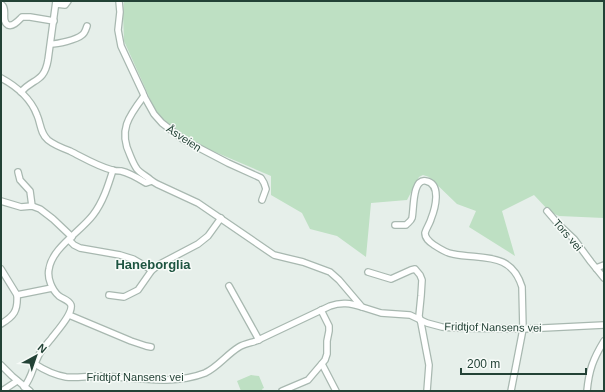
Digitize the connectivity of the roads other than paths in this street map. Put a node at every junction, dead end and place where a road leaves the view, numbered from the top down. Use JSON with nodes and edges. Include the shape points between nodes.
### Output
{"nodes":[{"id":1,"x":68,"y":1,"type":"edge"},
{"id":2,"x":119,"y":1,"type":"edge"},
{"id":3,"x":56,"y":3,"type":"edge"},
{"id":4,"x":1,"y":4,"type":"edge"},
{"id":5,"x":54,"y":21,"type":"junction"},
{"id":6,"x":87,"y":26,"type":"dead end"},
{"id":7,"x":50,"y":44,"type":"junction"},
{"id":8,"x":1,"y":78,"type":"edge"},
{"id":9,"x":21,"y":92,"type":"junction"},
{"id":10,"x":144,"y":96,"type":"junction"},
{"id":11,"x":113,"y":170,"type":"junction"},
{"id":12,"x":18,"y":172,"type":"dead end"},
{"id":13,"x":152,"y":181,"type":"junction"},
{"id":14,"x":262,"y":200,"type":"dead end"},
{"id":15,"x":1,"y":201,"type":"edge"},
{"id":16,"x":32,"y":206,"type":"junction"},
{"id":17,"x":547,"y":211,"type":"dead end"},
{"id":18,"x":221,"y":218,"type":"junction"},
{"id":19,"x":395,"y":225,"type":"dead end"},
{"id":20,"x":70,"y":238,"type":"junction"},
{"id":21,"x":604,"y":265,"type":"edge"},
{"id":22,"x":596,"y":268,"type":"junction"},
{"id":23,"x":1,"y":269,"type":"edge"},
{"id":24,"x":152,"y":270,"type":"junction"},
{"id":25,"x":368,"y":272,"type":"dead end"},
{"id":26,"x":604,"y":278,"type":"edge"},
{"id":27,"x":229,"y":286,"type":"dead end"},
{"id":28,"x":52,"y":288,"type":"junction"},
{"id":29,"x":17,"y":295,"type":"junction"},
{"id":30,"x":109,"y":295,"type":"dead end"},
{"id":31,"x":361,"y":306,"type":"junction"},
{"id":32,"x":321,"y":310,"type":"junction"},
{"id":33,"x":69,"y":315,"type":"junction"},
{"id":34,"x":419,"y":319,"type":"junction"},
{"id":35,"x":1,"y":324,"type":"edge"},
{"id":36,"x":604,"y":325,"type":"edge"},
{"id":37,"x":523,"y":329,"type":"junction"},
{"id":38,"x":259,"y":340,"type":"junction"},
{"id":39,"x":604,"y":341,"type":"edge"},
{"id":40,"x":151,"y":347,"type":"dead end"},
{"id":41,"x":35,"y":364,"type":"junction"},
{"id":42,"x":322,"y":364,"type":"junction"},
{"id":43,"x":1,"y":365,"type":"edge"},
{"id":44,"x":17,"y":381,"type":"junction"},
{"id":45,"x":24,"y":387,"type":"junction"},
{"id":46,"x":2,"y":391,"type":"edge"},
{"id":47,"x":30,"y":391,"type":"edge"},
{"id":48,"x":282,"y":391,"type":"edge"},
{"id":49,"x":336,"y":391,"type":"edge"},
{"id":50,"x":427,"y":391,"type":"edge"},
{"id":51,"x":511,"y":391,"type":"edge"},
{"id":52,"x":587,"y":391,"type":"edge"}],
"edges":[{"from":1,"to":3,"type":"street","via":[[65,5]]},
{"from":2,"to":10,"type":"street","name":"Åsveien","via":[[120,46]]},
{"from":3,"to":5,"type":"street"},
{"from":4,"to":5,"type":"street","via":[[6,24],[9,25],[22,17]]},
{"from":5,"to":7,"type":"street"},
{"from":6,"to":7,"type":"street","via":[[80,36]]},
{"from":7,"to":9,"type":"street","via":[[44,74]]},
{"from":8,"to":9,"type":"street"},
{"from":9,"to":11,"type":"street","via":[[38,116],[46,138],[92,163]]},
{"from":10,"to":13,"type":"street","via":[[127,122],[125,141],[135,167]]},
{"from":10,"to":14,"type":"street","name":"Åsveien","via":[[162,123],[184,140],[261,178],[266,189]]},
{"from":11,"to":13,"type":"street","via":[[132,175],[146,183]]},
{"from":11,"to":20,"type":"street","via":[[97,209],[84,226]]},
{"from":12,"to":16,"type":"street","via":[[20,180],[30,191]]},
{"from":13,"to":18,"type":"street","via":[[198,203]]},
{"from":15,"to":16,"type":"street","via":[[21,207]]},
{"from":16,"to":20,"type":"street","via":[[53,219]]},
{"from":17,"to":22,"type":"street","name":"Tors vei","via":[[574,239]]},
{"from":18,"to":24,"type":"street","via":[[208,236],[198,244]]},
{"from":18,"to":31,"type":"street","via":[[274,255],[330,272]]},
{"from":19,"to":37,"type":"street","via":[[406,225],[410,221],[419,184],[424,181],[431,183],[436,191],[436,202],[425,233],[426,238],[442,250],[453,254],[497,259],[509,266],[517,275],[522,287]]},
{"from":20,"to":24,"type":"street","via":[[74,245],[80,248],[120,255]]},
{"from":20,"to":28,"type":"street","via":[[58,248],[51,261],[49,268]]},
{"from":21,"to":22,"type":"street"},
{"from":22,"to":26,"type":"street","name":"Tors vei"},
{"from":23,"to":29,"type":"street"},
{"from":24,"to":30,"type":"street","via":[[138,290],[124,297]]},
{"from":25,"to":34,"type":"street","via":[[391,279],[416,270],[422,284]]},
{"from":27,"to":38,"type":"street"},
{"from":28,"to":29,"type":"street"},
{"from":28,"to":33,"type":"street","via":[[70,304]]},
{"from":29,"to":35,"type":"street","via":[[14,314]]},
{"from":31,"to":32,"type":"street","name":"Fridtjof Nansens vei","via":[[339,303]]},
{"from":31,"to":34,"type":"street","name":"Fridtjof Nansens vei","via":[[381,313],[404,314]]},
{"from":32,"to":38,"type":"street","name":"Fridtjof Nansens vei"},
{"from":32,"to":42,"type":"street","via":[[330,331],[326,357]]},
{"from":33,"to":40,"type":"street"},
{"from":33,"to":41,"type":"street","via":[[40,353]]},
{"from":34,"to":37,"type":"street","name":"Fridtjof Nansens vei","via":[[442,327]]},
{"from":34,"to":50,"type":"street","via":[[429,365]]},
{"from":36,"to":37,"type":"street","name":"Fridtjof Nansens vei"},
{"from":37,"to":51,"type":"street"},
{"from":38,"to":41,"type":"street","name":"Fridtjof Nansens vei","via":[[238,348],[206,372],[184,379],[67,377]]},
{"from":39,"to":52,"type":"street","via":[[593,360]]},
{"from":41,"to":45,"type":"street","via":[[31,377]]},
{"from":42,"to":48,"type":"street","via":[[308,380]]},
{"from":42,"to":49,"type":"street"},
{"from":43,"to":44,"type":"street"},
{"from":44,"to":45,"type":"street"},
{"from":44,"to":46,"type":"street"},
{"from":45,"to":47,"type":"street"}]}
